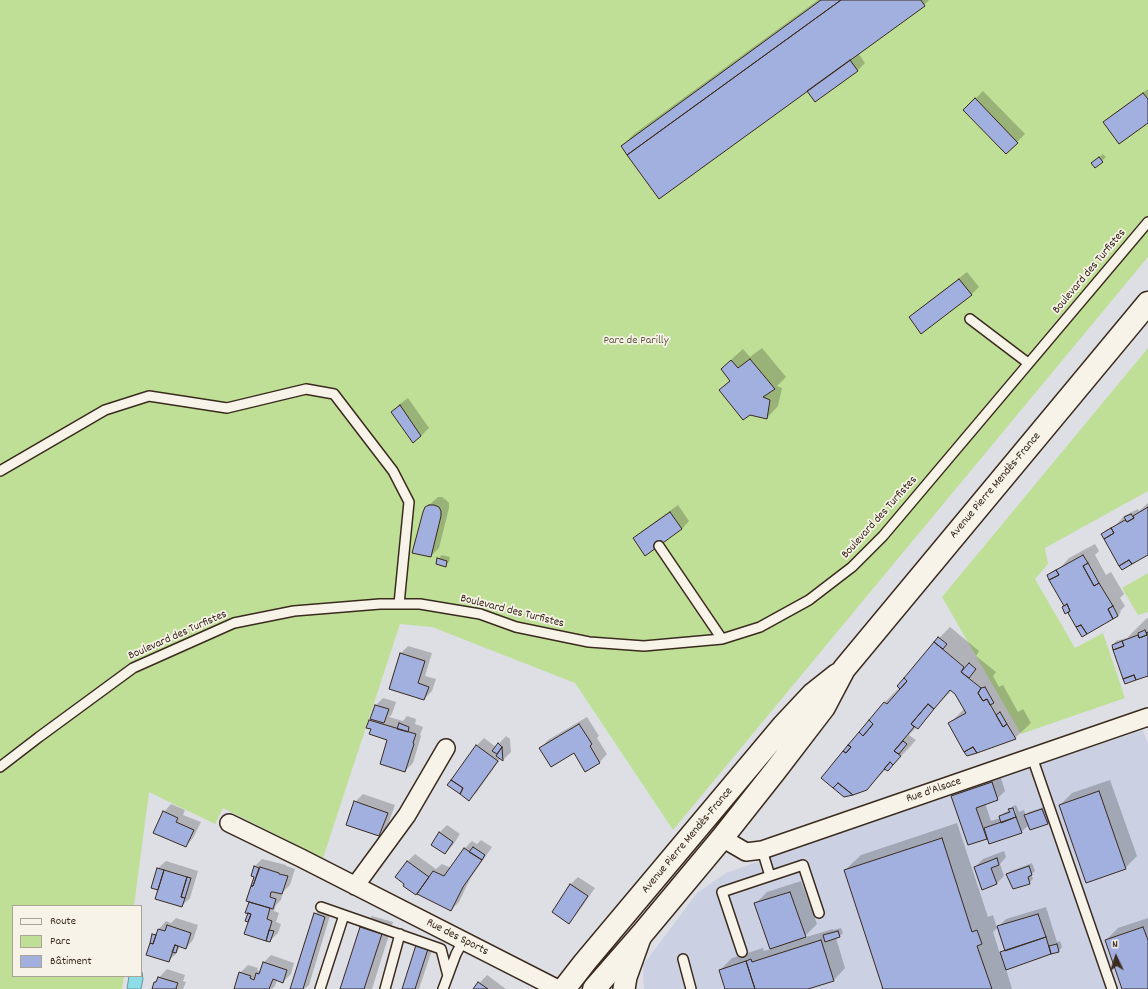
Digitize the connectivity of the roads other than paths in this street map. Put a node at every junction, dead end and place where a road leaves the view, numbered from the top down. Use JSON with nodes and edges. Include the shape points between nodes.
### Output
{"nodes":[{"id":1,"x":1148,"y":222,"type":"edge"},
{"id":2,"x":1148,"y":303,"type":"edge"},
{"id":3,"x":970,"y":318,"type":"dead end"},
{"id":4,"x":1028,"y":363,"type":"junction"},
{"id":5,"x":0,"y":471,"type":"edge"},
{"id":6,"x":659,"y":546,"type":"dead end"},
{"id":7,"x":399,"y":604,"type":"junction"},
{"id":8,"x":722,"y":639,"type":"junction"},
{"id":9,"x":819,"y":701,"type":"junction"},
{"id":10,"x":1148,"y":717,"type":"edge"},
{"id":11,"x":446,"y":748,"type":"dead end"},
{"id":12,"x":1032,"y":756,"type":"junction"},
{"id":13,"x":0,"y":767,"type":"edge"},
{"id":14,"x":229,"y":823,"type":"dead end"},
{"id":15,"x":722,"y":838,"type":"junction"},
{"id":16,"x":762,"y":850,"type":"junction"},
{"id":17,"x":770,"y":876,"type":"junction"},
{"id":18,"x":355,"y":886,"type":"junction"},
{"id":19,"x":321,"y":907,"type":"dead end"},
{"id":20,"x":819,"y":913,"type":"dead end"},
{"id":21,"x":344,"y":915,"type":"junction"},
{"id":22,"x":400,"y":934,"type":"junction"},
{"id":23,"x":642,"y":934,"type":"junction"},
{"id":24,"x":462,"y":941,"type":"junction"},
{"id":25,"x":742,"y":952,"type":"dead end"},
{"id":26,"x":683,"y":959,"type":"dead end"},
{"id":27,"x":448,"y":976,"type":"junction"},
{"id":28,"x":320,"y":989,"type":"edge"},
{"id":29,"x":385,"y":989,"type":"edge"},
{"id":30,"x":443,"y":989,"type":"edge"},
{"id":31,"x":558,"y":989,"type":"edge"},
{"id":32,"x":564,"y":989,"type":"edge"},
{"id":33,"x":594,"y":989,"type":"edge"},
{"id":34,"x":624,"y":989,"type":"edge"},
{"id":35,"x":691,"y":989,"type":"edge"},
{"id":36,"x":1112,"y":989,"type":"edge"}],
"edges":[{"from":1,"to":4,"type":"lane","name":"Boulevard des Turfistes"},
{"from":2,"to":9,"type":"main road","name":"Avenue Pierre Mendès-France"},
{"from":3,"to":4,"type":"lane"},
{"from":4,"to":8,"type":"lane","name":"Boulevard des Turfistes","via":[[883,536],[852,567],[809,600],[760,627]]},
{"from":5,"to":7,"type":"lane","via":[[104,410],[149,396],[227,408],[306,389],[334,394],[393,471],[409,502]]},
{"from":6,"to":8,"type":"lane"},
{"from":7,"to":8,"type":"lane","name":"Boulevard des Turfistes","via":[[420,604],[480,614],[516,627],[589,642],[644,646]]},
{"from":7,"to":13,"type":"lane","name":"Boulevard des Turfistes","via":[[294,611],[234,623],[133,668]]},
{"from":9,"to":15,"type":"main road","name":"Avenue Pierre Mendès-France"},
{"from":9,"to":32,"type":"main road","name":"Avenue Pierre Mendès-France","via":[[779,731]]},
{"from":10,"to":12,"type":"street","name":"Rue d'Alsace"},
{"from":11,"to":18,"type":"street","via":[[407,815]]},
{"from":12,"to":16,"type":"street","name":"Rue d'Alsace"},
{"from":12,"to":36,"type":"lane"},
{"from":14,"to":18,"type":"street","name":"Rue des Sports"},
{"from":15,"to":16,"type":"street","name":"Rue d'Alsace","via":[[746,852]]},
{"from":15,"to":23,"type":"main road","name":"Avenue Pierre Mendès-France"},
{"from":16,"to":17,"type":"lane"},
{"from":17,"to":20,"type":"lane","via":[[803,865]]},
{"from":17,"to":25,"type":"lane","via":[[722,892]]},
{"from":18,"to":24,"type":"street","name":"Rue des Sports"},
{"from":19,"to":21,"type":"lane"},
{"from":21,"to":22,"type":"lane"},
{"from":21,"to":28,"type":"lane"},
{"from":22,"to":27,"type":"lane","via":[[441,949]]},
{"from":22,"to":29,"type":"lane"},
{"from":23,"to":33,"type":"main road","name":"Avenue Pierre Mendès-France"},
{"from":23,"to":34,"type":"street"},
{"from":24,"to":27,"type":"lane"},
{"from":24,"to":31,"type":"street","name":"Rue des Sports"},
{"from":26,"to":35,"type":"lane"},
{"from":27,"to":30,"type":"lane"}]}
